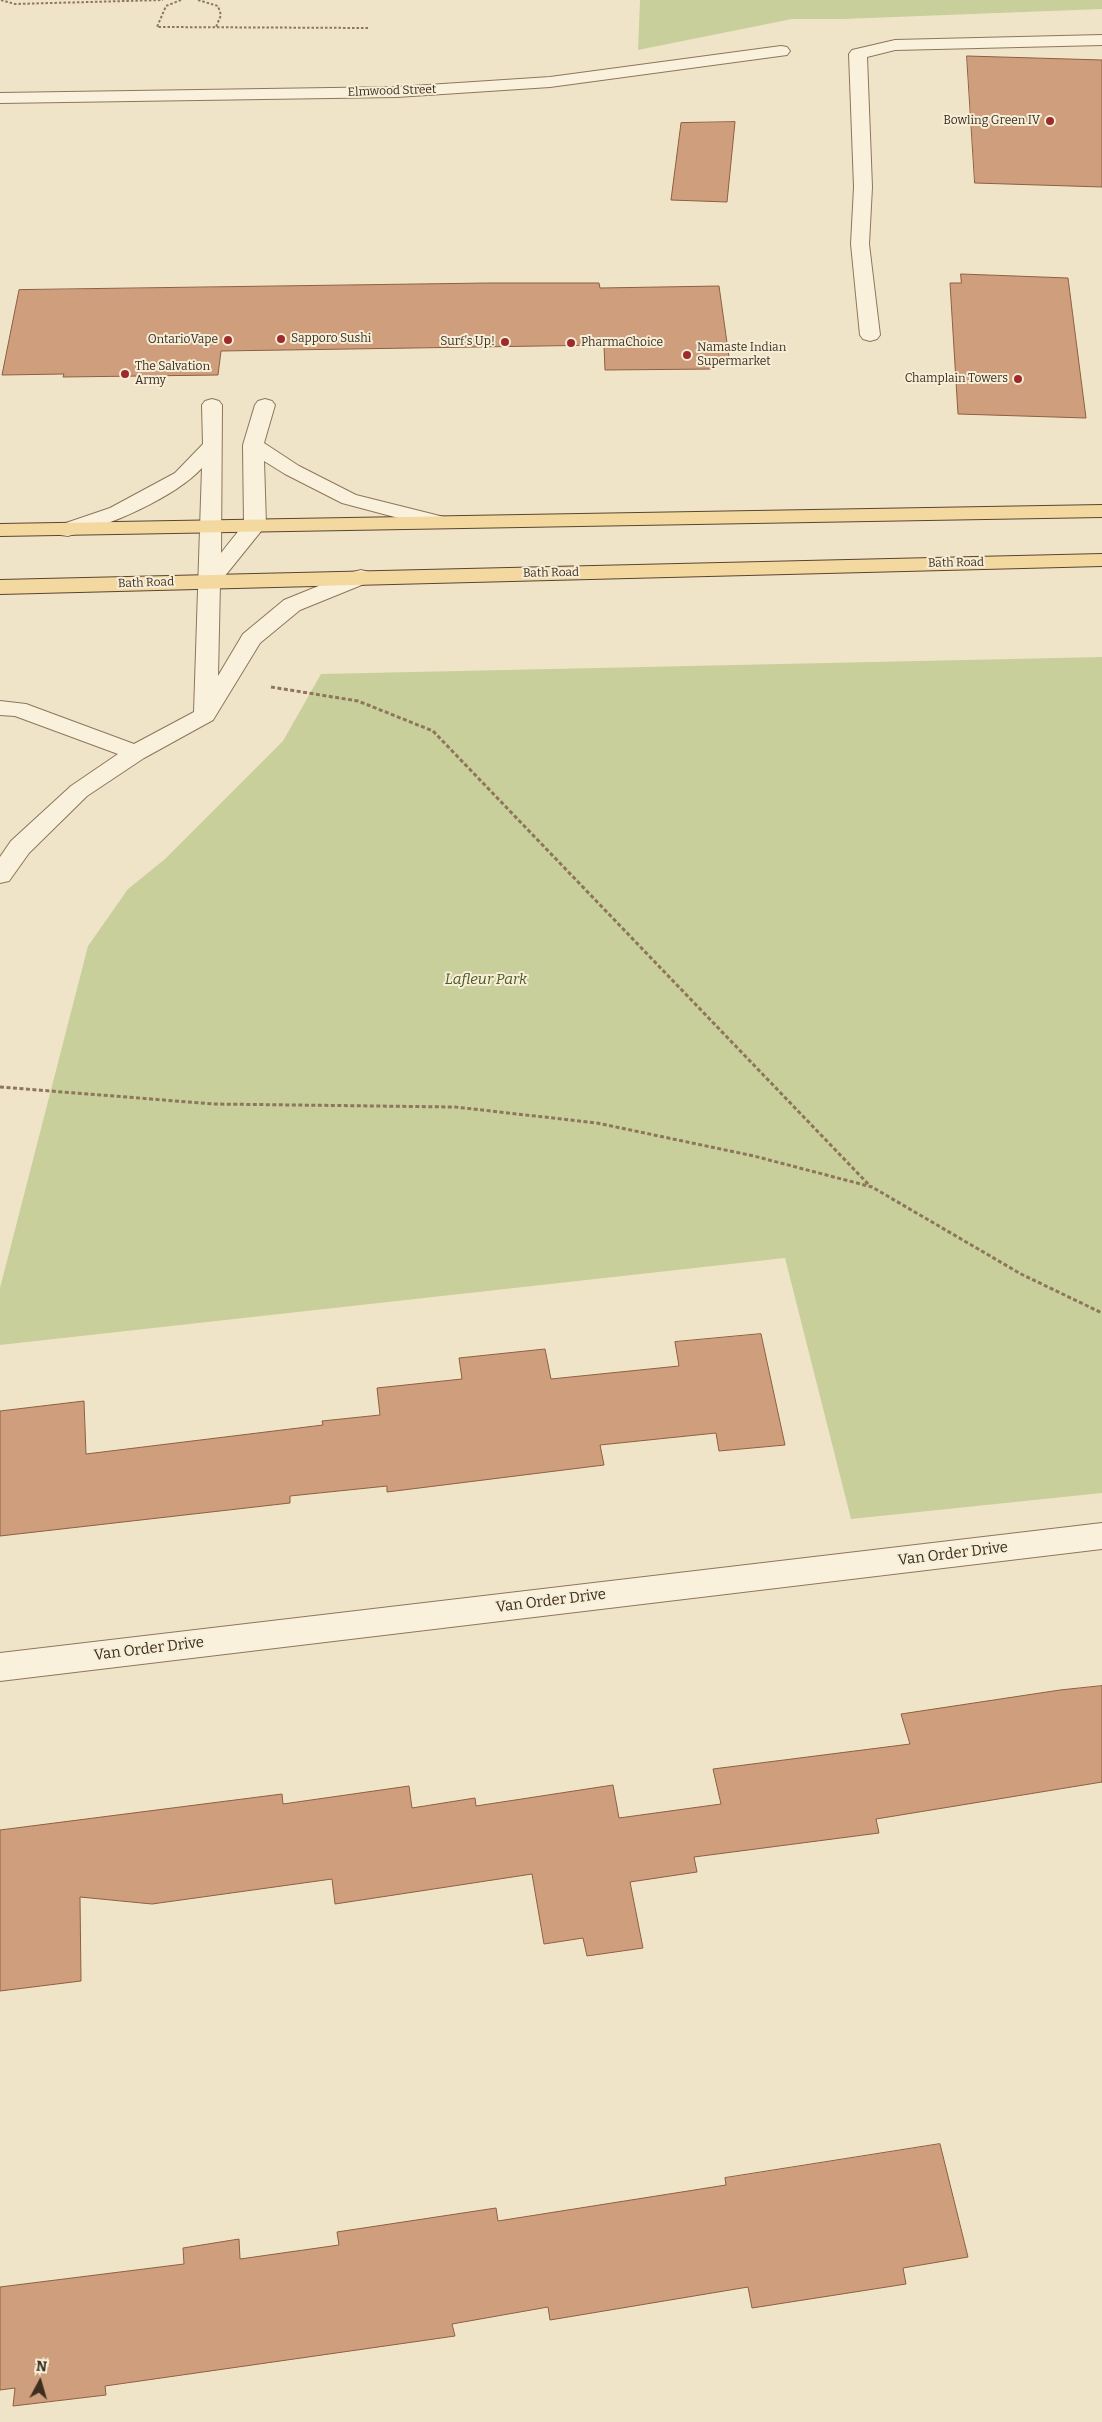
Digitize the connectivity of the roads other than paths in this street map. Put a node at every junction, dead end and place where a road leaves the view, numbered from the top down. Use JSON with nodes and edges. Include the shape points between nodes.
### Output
{"nodes":[{"id":1,"x":1102,"y":40,"type":"edge"},
{"id":2,"x":781,"y":51,"type":"dead end"},
{"id":3,"x":0,"y":98,"type":"edge"},
{"id":4,"x":870,"y":336,"type":"dead end"},
{"id":5,"x":212,"y":405,"type":"dead end"},
{"id":6,"x":265,"y":405,"type":"dead end"},
{"id":7,"x":213,"y":445,"type":"junction"},
{"id":8,"x":253,"y":445,"type":"junction"},
{"id":9,"x":1102,"y":511,"type":"edge"},
{"id":10,"x":436,"y":522,"type":"junction"},
{"id":11,"x":255,"y":525,"type":"junction"},
{"id":12,"x":210,"y":527,"type":"junction"},
{"id":13,"x":0,"y":530,"type":"edge"},
{"id":14,"x":68,"y":530,"type":"junction"},
{"id":15,"x":1102,"y":560,"type":"edge"},
{"id":16,"x":361,"y":577,"type":"junction"},
{"id":17,"x":209,"y":581,"type":"junction"},
{"id":18,"x":0,"y":587,"type":"edge"},
{"id":19,"x":0,"y":708,"type":"edge"},
{"id":20,"x":205,"y":715,"type":"junction"},
{"id":21,"x":136,"y":753,"type":"junction"},
{"id":22,"x":0,"y":875,"type":"edge"},
{"id":23,"x":1102,"y":1536,"type":"edge"},
{"id":24,"x":0,"y":1667,"type":"edge"}],
"edges":[{"from":1,"to":4,"type":"street","via":[[895,46],[858,54],[862,187],[860,244]]},
{"from":2,"to":3,"type":"street","name":"Elmwood Street","via":[[550,82],[397,92]]},
{"from":5,"to":7,"type":"street"},
{"from":6,"to":8,"type":"street"},
{"from":7,"to":12,"type":"street"},
{"from":7,"to":14,"type":"street","via":[[182,477],[117,512]]},
{"from":8,"to":10,"type":"street","via":[[292,470],[349,499]]},
{"from":8,"to":11,"type":"street"},
{"from":9,"to":10,"type":"main road"},
{"from":10,"to":11,"type":"main road"},
{"from":11,"to":12,"type":"main road"},
{"from":11,"to":17,"type":"street"},
{"from":12,"to":14,"type":"main road"},
{"from":12,"to":17,"type":"street"},
{"from":13,"to":14,"type":"main road"},
{"from":15,"to":16,"type":"main road","name":"Bath Road"},
{"from":16,"to":17,"type":"main road","name":"Bath Road"},
{"from":16,"to":20,"type":"street","via":[[292,605],[251,639]]},
{"from":17,"to":18,"type":"main road","name":"Bath Road"},
{"from":17,"to":20,"type":"street"},
{"from":19,"to":21,"type":"street","via":[[18,709]]},
{"from":20,"to":21,"type":"street"},
{"from":21,"to":22,"type":"street","via":[[79,791],[20,846]]},
{"from":23,"to":24,"type":"street","name":"Van Order Drive"}]}
